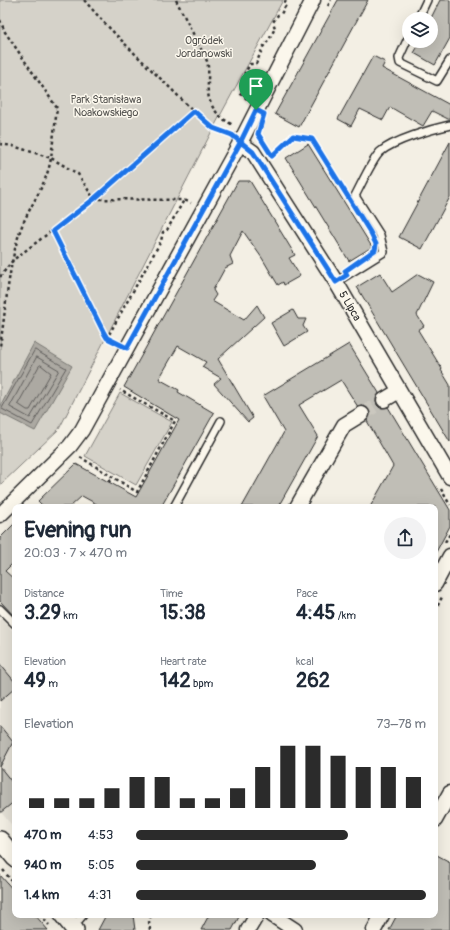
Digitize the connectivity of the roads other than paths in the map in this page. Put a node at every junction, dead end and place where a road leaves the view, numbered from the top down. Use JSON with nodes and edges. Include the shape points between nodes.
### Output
{"nodes":[{"id":1,"x":313,"y":0,"type":"edge"},
{"id":2,"x":426,"y":0,"type":"edge"},
{"id":3,"x":421,"y":12,"type":"edge"},
{"id":4,"x":404,"y":48,"type":"edge"},
{"id":5,"x":450,"y":60,"type":"edge"},
{"id":6,"x":450,"y":125,"type":"edge"},
{"id":7,"x":240,"y":143,"type":"junction"},
{"id":8,"x":336,"y":282,"type":"junction"},
{"id":9,"x":399,"y":391,"type":"junction"},
{"id":10,"x":384,"y":400,"type":"tunnel mouth"},
{"id":11,"x":362,"y":414,"type":"tunnel mouth"},
{"id":12,"x":221,"y":421,"type":"dead end"},
{"id":13,"x":450,"y":477,"type":"edge"},
{"id":14,"x":176,"y":504,"type":"edge"},
{"id":15,"x":299,"y":504,"type":"edge"},
{"id":16,"x":0,"y":515,"type":"edge"},
{"id":17,"x":450,"y":556,"type":"edge"},
{"id":18,"x":438,"y":578,"type":"edge"},
{"id":19,"x":0,"y":609,"type":"edge"},
{"id":20,"x":12,"y":621,"type":"edge"},
{"id":21,"x":450,"y":793,"type":"edge"},
{"id":22,"x":438,"y":815,"type":"edge"},
{"id":23,"x":255,"y":918,"type":"edge"},
{"id":24,"x":277,"y":918,"type":"edge"},
{"id":25,"x":380,"y":918,"type":"edge"},
{"id":26,"x":248,"y":930,"type":"edge"},
{"id":27,"x":295,"y":930,"type":"edge"},
{"id":28,"x":374,"y":930,"type":"edge"}],
"edges":[{"from":1,"to":7,"type":"street"},
{"from":2,"to":3,"type":"lane"},
{"from":4,"to":5,"type":"lane","via":[[400,63],[437,81]]},
{"from":6,"to":8,"type":"lane","via":[[432,128],[379,153],[355,196],[380,235],[384,252]]},
{"from":7,"to":8,"type":"street","name":"5 Lipca","via":[[248,147],[257,158]]},
{"from":7,"to":16,"type":"street","via":[[74,440]]},
{"from":8,"to":9,"type":"street","name":"5 Lipca"},
{"from":9,"to":10,"type":"street"},
{"from":9,"to":13,"type":"street","name":"5 Lipca"},
{"from":11,"to":15,"type":"street","via":[[344,425]]},
{"from":12,"to":14,"type":"lane"},
{"from":17,"to":18,"type":"street"},
{"from":19,"to":20,"type":"lane"},
{"from":21,"to":22,"type":"street"},
{"from":23,"to":26,"type":"street"},
{"from":24,"to":27,"type":"street"},
{"from":25,"to":28,"type":"street"}]}
